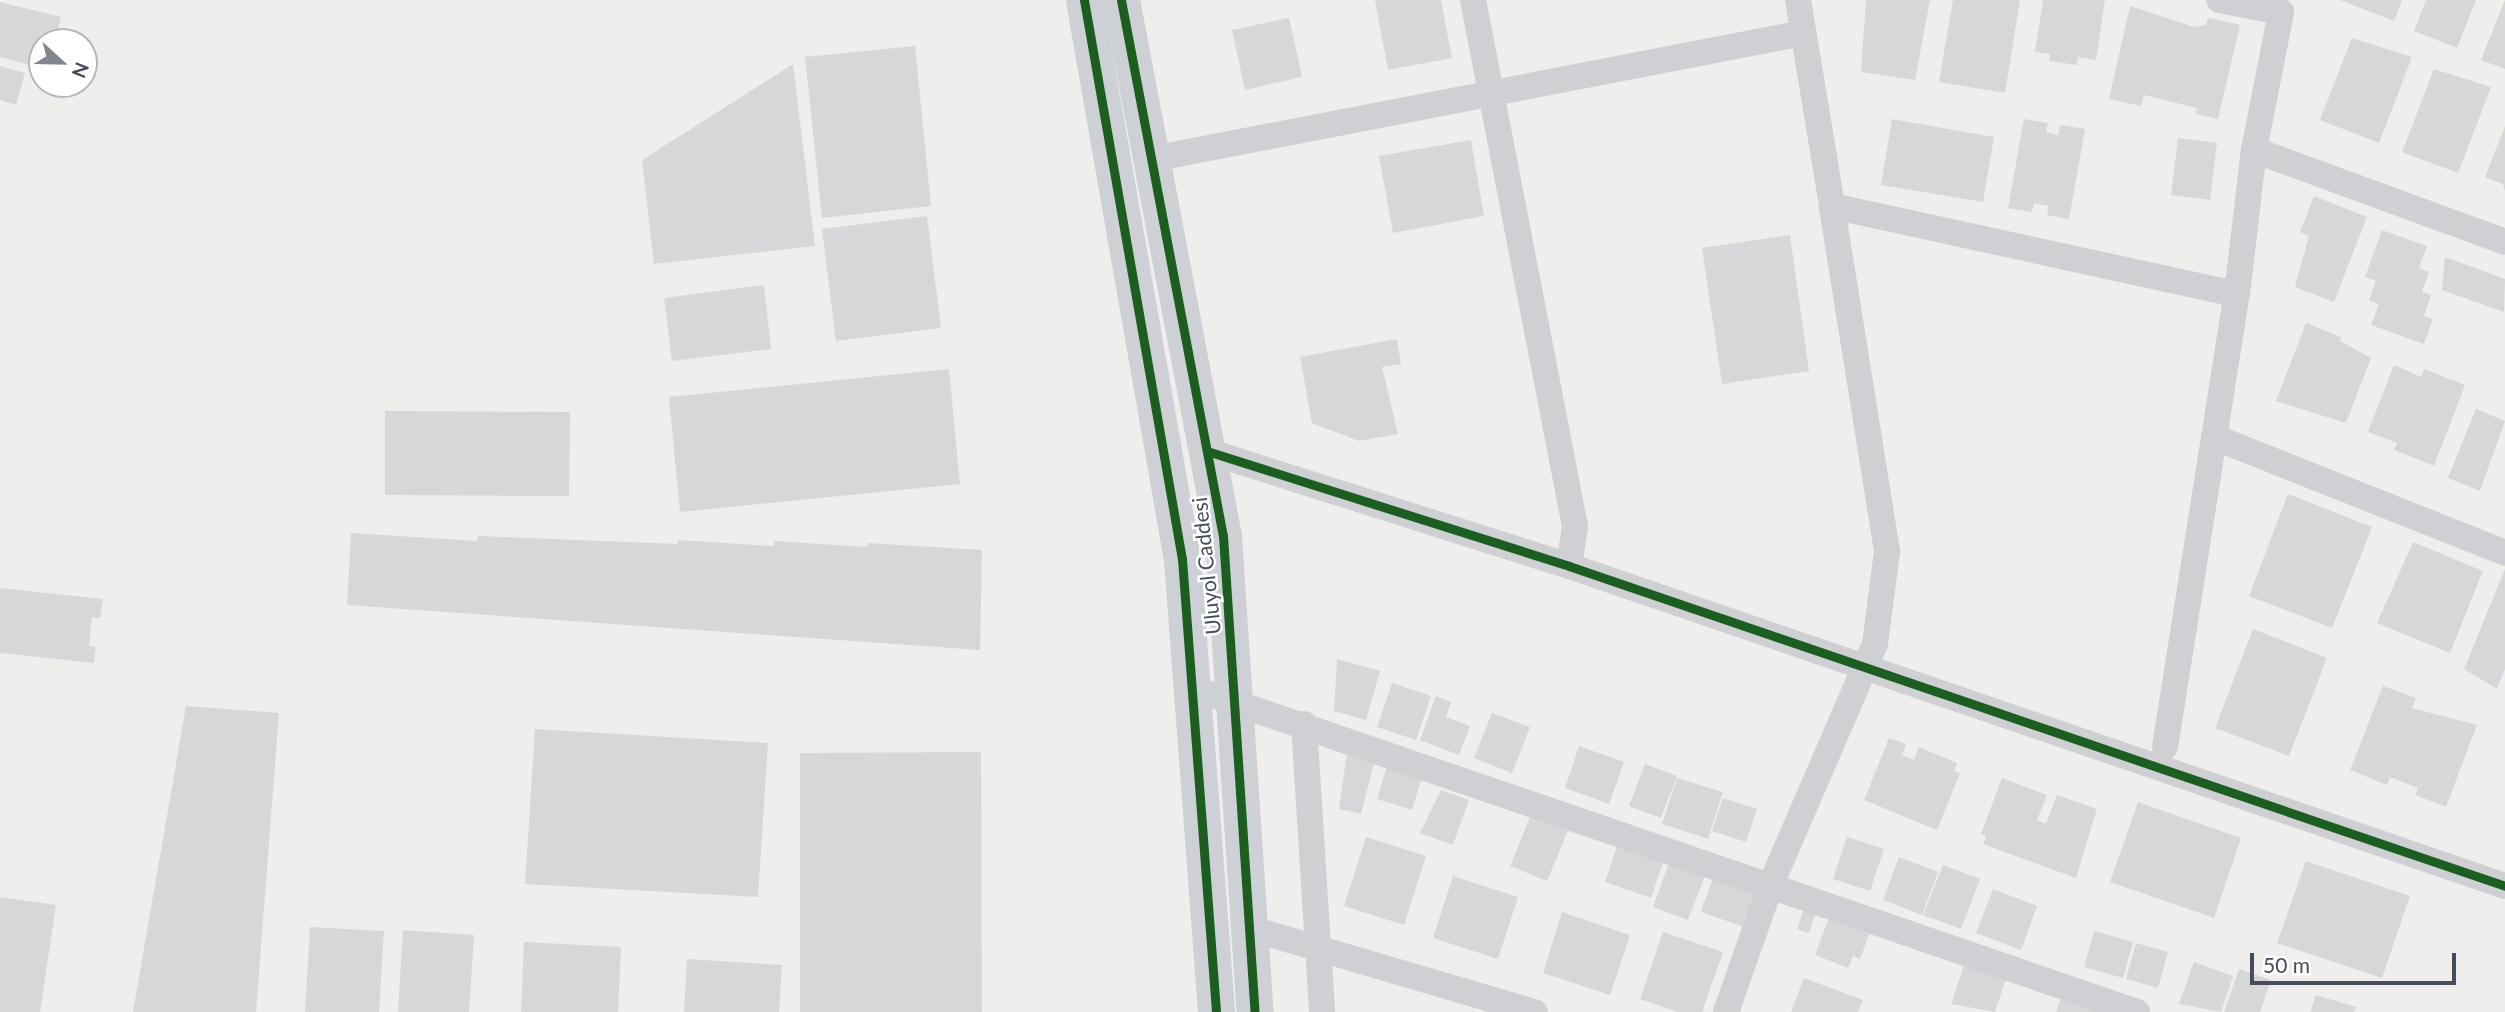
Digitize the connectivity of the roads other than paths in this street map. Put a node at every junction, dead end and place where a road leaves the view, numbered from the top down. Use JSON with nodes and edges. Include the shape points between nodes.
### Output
{"nodes":[{"id":1,"x":1084,"y":0,"type":"edge"},
{"id":2,"x":1121,"y":0,"type":"edge"},
{"id":3,"x":1473,"y":0,"type":"edge"},
{"id":4,"x":1798,"y":0,"type":"edge"},
{"id":5,"x":2219,"y":0,"type":"edge"},
{"id":6,"x":2282,"y":6,"type":"edge"},
{"id":7,"x":1803,"y":33,"type":"junction"},
{"id":8,"x":1490,"y":93,"type":"junction"},
{"id":9,"x":2254,"y":150,"type":"junction"},
{"id":10,"x":1153,"y":159,"type":"junction"},
{"id":11,"x":1832,"y":206,"type":"junction"},
{"id":12,"x":2505,"y":242,"type":"edge"},
{"id":13,"x":2237,"y":294,"type":"junction"},
{"id":14,"x":2214,"y":437,"type":"junction"},
{"id":15,"x":1210,"y":452,"type":"junction"},
{"id":16,"x":2505,"y":552,"type":"edge"},
{"id":17,"x":1569,"y":566,"type":"junction"},
{"id":18,"x":1865,"y":666,"type":"junction"},
{"id":19,"x":1192,"y":688,"type":"junction"},
{"id":20,"x":1235,"y":700,"type":"junction"},
{"id":21,"x":1304,"y":724,"type":"junction"},
{"id":22,"x":2165,"y":747,"type":"dead end"},
{"id":23,"x":1771,"y":884,"type":"junction"},
{"id":24,"x":2505,"y":886,"type":"edge"},
{"id":25,"x":1249,"y":928,"type":"junction"},
{"id":26,"x":1318,"y":945,"type":"junction"},
{"id":27,"x":1216,"y":1012,"type":"edge"},
{"id":28,"x":1255,"y":1012,"type":"edge"},
{"id":29,"x":1322,"y":1012,"type":"edge"},
{"id":30,"x":1535,"y":1012,"type":"edge"},
{"id":31,"x":1726,"y":1012,"type":"edge"},
{"id":32,"x":2137,"y":1012,"type":"edge"}],
"edges":[{"from":1,"to":19,"type":"main road","name":"Uluyol Caddesi","via":[[1182,559]]},
{"from":2,"to":10,"type":"main road","name":"Uluyol Caddesi"},
{"from":3,"to":8,"type":"street"},
{"from":4,"to":7,"type":"street"},
{"from":5,"to":6,"type":"street"},
{"from":6,"to":9,"type":"street"},
{"from":7,"to":8,"type":"street"},
{"from":7,"to":11,"type":"street"},
{"from":8,"to":10,"type":"street"},
{"from":8,"to":17,"type":"street","via":[[1575,526]]},
{"from":9,"to":12,"type":"street"},
{"from":9,"to":13,"type":"street"},
{"from":10,"to":15,"type":"main road","name":"Uluyol Caddesi"},
{"from":11,"to":13,"type":"street"},
{"from":11,"to":18,"type":"street","via":[[1887,551],[1875,644]]},
{"from":13,"to":14,"type":"street"},
{"from":14,"to":16,"type":"street"},
{"from":14,"to":22,"type":"street"},
{"from":15,"to":17,"type":"street"},
{"from":15,"to":20,"type":"main road","name":"Uluyol Caddesi"},
{"from":17,"to":18,"type":"street"},
{"from":18,"to":23,"type":"street"},
{"from":18,"to":24,"type":"street"},
{"from":19,"to":20,"type":"street"},
{"from":19,"to":27,"type":"main road","name":"Uluyol Caddesi"},
{"from":20,"to":21,"type":"street"},
{"from":20,"to":25,"type":"main road","name":"Uluyol Caddesi"},
{"from":21,"to":23,"type":"street"},
{"from":21,"to":26,"type":"street"},
{"from":23,"to":31,"type":"street"},
{"from":23,"to":32,"type":"street"},
{"from":25,"to":26,"type":"street"},
{"from":25,"to":28,"type":"main road","name":"Uluyol Caddesi"},
{"from":26,"to":29,"type":"street"},
{"from":26,"to":30,"type":"street"}]}
